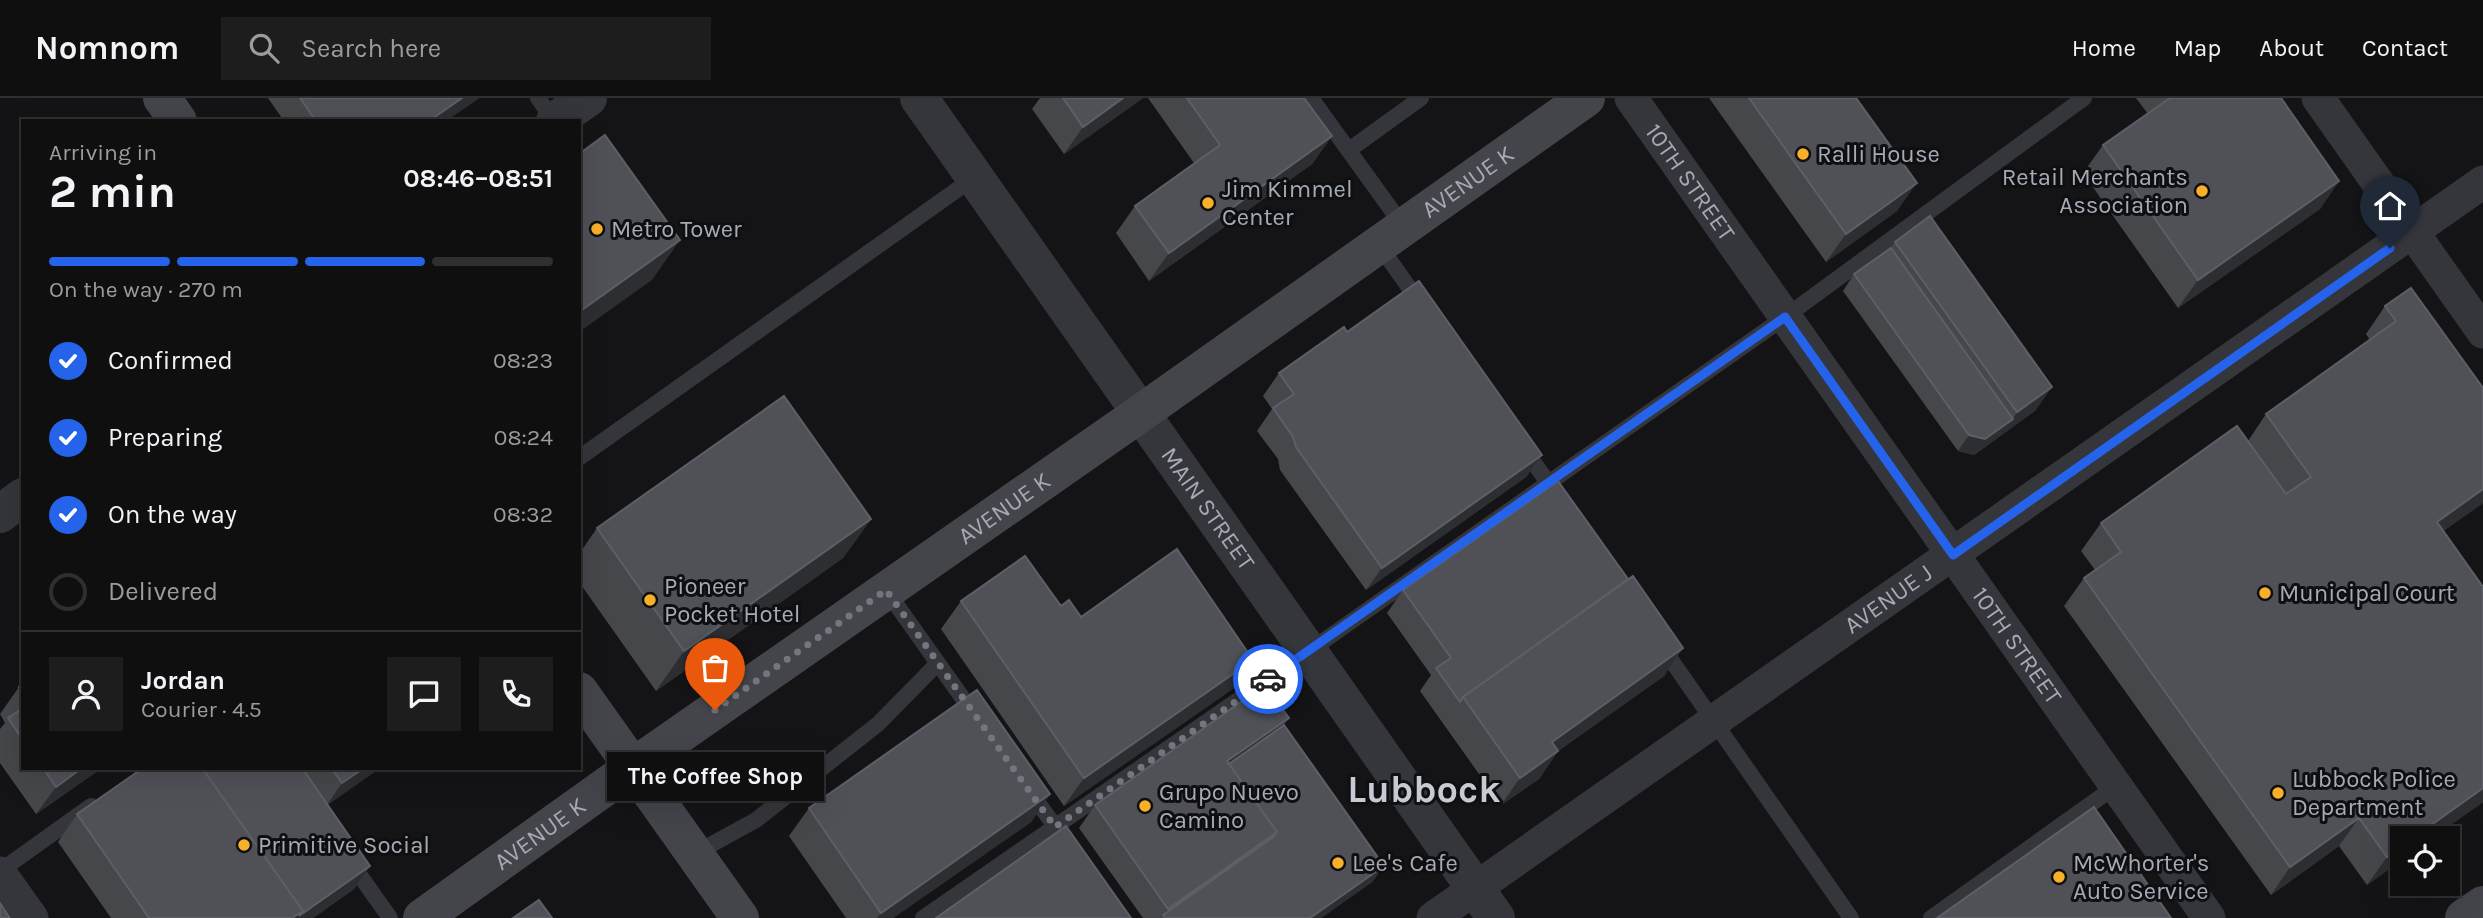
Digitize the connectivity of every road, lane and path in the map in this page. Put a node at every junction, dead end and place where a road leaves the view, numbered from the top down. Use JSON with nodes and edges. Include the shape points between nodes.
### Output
{"nodes":[{"id":1,"x":162,"y":98,"type":"edge"},
{"id":2,"x":538,"y":98,"type":"edge"},
{"id":3,"x":588,"y":98,"type":"edge"},
{"id":4,"x":919,"y":98,"type":"edge"},
{"id":5,"x":1311,"y":98,"type":"edge"},
{"id":6,"x":1421,"y":98,"type":"edge"},
{"id":7,"x":1586,"y":98,"type":"edge"},
{"id":8,"x":1631,"y":98,"type":"edge"},
{"id":9,"x":2084,"y":98,"type":"edge"},
{"id":10,"x":2318,"y":98,"type":"edge"},
{"id":11,"x":177,"y":119,"type":"edge"},
{"id":12,"x":554,"y":119,"type":"edge"},
{"id":13,"x":558,"y":119,"type":"edge"},
{"id":14,"x":1349,"y":150,"type":"junction"},
{"id":15,"x":975,"y":177,"type":"junction"},
{"id":16,"x":2483,"y":182,"type":"edge"},
{"id":17,"x":2413,"y":232,"type":"junction"},
{"id":18,"x":1391,"y":236,"type":"junction"},
{"id":19,"x":1785,"y":317,"type":"junction"},
{"id":20,"x":1433,"y":321,"type":"edge"},
{"id":21,"x":2483,"y":332,"type":"edge"},
{"id":22,"x":1141,"y":413,"type":"junction"},
{"id":23,"x":1517,"y":440,"type":"edge"},
{"id":24,"x":581,"y":457,"type":"edge"},
{"id":25,"x":1548,"y":483,"type":"junction"},
{"id":26,"x":21,"y":499,"type":"edge"},
{"id":27,"x":1564,"y":505,"type":"edge"},
{"id":28,"x":0,"y":514,"type":"edge"},
{"id":29,"x":1953,"y":555,"type":"junction"},
{"id":30,"x":886,"y":590,"type":"junction"},
{"id":31,"x":1656,"y":638,"type":"edge"},
{"id":32,"x":1309,"y":651,"type":"junction"},
{"id":33,"x":938,"y":663,"type":"junction"},
{"id":34,"x":581,"y":694,"type":"edge"},
{"id":35,"x":1714,"y":722,"type":"junction"},
{"id":36,"x":985,"y":729,"type":"edge"},
{"id":37,"x":634,"y":767,"type":"junction"},
{"id":38,"x":1024,"y":783,"type":"edge"},
{"id":39,"x":2116,"y":786,"type":"junction"},
{"id":40,"x":103,"y":798,"type":"edge"},
{"id":41,"x":1055,"y":827,"type":"junction"},
{"id":42,"x":1069,"y":847,"type":"edge"},
{"id":43,"x":694,"y":853,"type":"junction"},
{"id":44,"x":345,"y":855,"type":"edge"},
{"id":45,"x":0,"y":872,"type":"edge"},
{"id":46,"x":1486,"y":903,"type":"edge"},
{"id":47,"x":2483,"y":905,"type":"edge"},
{"id":48,"x":32,"y":918,"type":"edge"},
{"id":49,"x":390,"y":918,"type":"edge"},
{"id":50,"x":422,"y":918,"type":"edge"},
{"id":51,"x":740,"y":918,"type":"edge"},
{"id":52,"x":923,"y":918,"type":"edge"},
{"id":53,"x":1433,"y":918,"type":"edge"},
{"id":54,"x":1851,"y":918,"type":"edge"},
{"id":55,"x":1931,"y":918,"type":"edge"},
{"id":56,"x":2209,"y":918,"type":"edge"},
{"id":57,"x":2464,"y":918,"type":"edge"}],
"edges":[{"from":1,"to":11,"type":"main road"},
{"from":2,"to":12,"type":"lane"},
{"from":3,"to":13,"type":"street"},
{"from":4,"to":15,"type":"street","name":"MAIN STREET"},
{"from":5,"to":14,"type":"lane"},
{"from":6,"to":14,"type":"lane"},
{"from":7,"to":18,"type":"main road","name":"AVENUE K"},
{"from":8,"to":19,"type":"street","name":"10TH STREET"},
{"from":9,"to":19,"type":"lane"},
{"from":10,"to":17,"type":"street"},
{"from":14,"to":18,"type":"lane"},
{"from":15,"to":22,"type":"street","name":"MAIN STREET"},
{"from":15,"to":24,"type":"lane"},
{"from":16,"to":17,"type":"street","name":"AVENUE J"},
{"from":17,"to":21,"type":"street"},
{"from":17,"to":29,"type":"street","name":"AVENUE J"},
{"from":18,"to":20,"type":"lane"},
{"from":18,"to":22,"type":"main road","name":"AVENUE K"},
{"from":19,"to":25,"type":"lane"},
{"from":19,"to":29,"type":"street","name":"10TH STREET"},
{"from":22,"to":30,"type":"main road","name":"AVENUE K"},
{"from":22,"to":32,"type":"street","name":"MAIN STREET"},
{"from":23,"to":25,"type":"lane"},
{"from":25,"to":27,"type":"lane"},
{"from":25,"to":32,"type":"lane"},
{"from":26,"to":28,"type":"street"},
{"from":29,"to":35,"type":"street","name":"AVENUE J"},
{"from":29,"to":39,"type":"street","name":"10TH STREET"},
{"from":30,"to":33,"type":"lane"},
{"from":30,"to":37,"type":"main road","name":"AVENUE K"},
{"from":31,"to":35,"type":"lane"},
{"from":32,"to":41,"type":"lane"},
{"from":32,"to":46,"type":"street","name":"MAIN STREET"},
{"from":33,"to":36,"type":"lane"},
{"from":33,"to":43,"type":"lane","via":[[878,724],[756,820]]},
{"from":34,"to":37,"type":"main road"},
{"from":35,"to":46,"type":"street","name":"AVENUE J"},
{"from":35,"to":54,"type":"lane"},
{"from":37,"to":43,"type":"main road"},
{"from":37,"to":50,"type":"main road","name":"AVENUE K"},
{"from":38,"to":41,"type":"lane"},
{"from":39,"to":55,"type":"lane"},
{"from":39,"to":56,"type":"street","name":"10TH STREET"},
{"from":40,"to":45,"type":"lane"},
{"from":41,"to":42,"type":"lane"},
{"from":41,"to":52,"type":"lane"},
{"from":43,"to":51,"type":"main road"},
{"from":44,"to":49,"type":"lane"},
{"from":45,"to":48,"type":"street"},
{"from":46,"to":53,"type":"street","name":"AVENUE J"},
{"from":47,"to":57,"type":"main road"}]}
